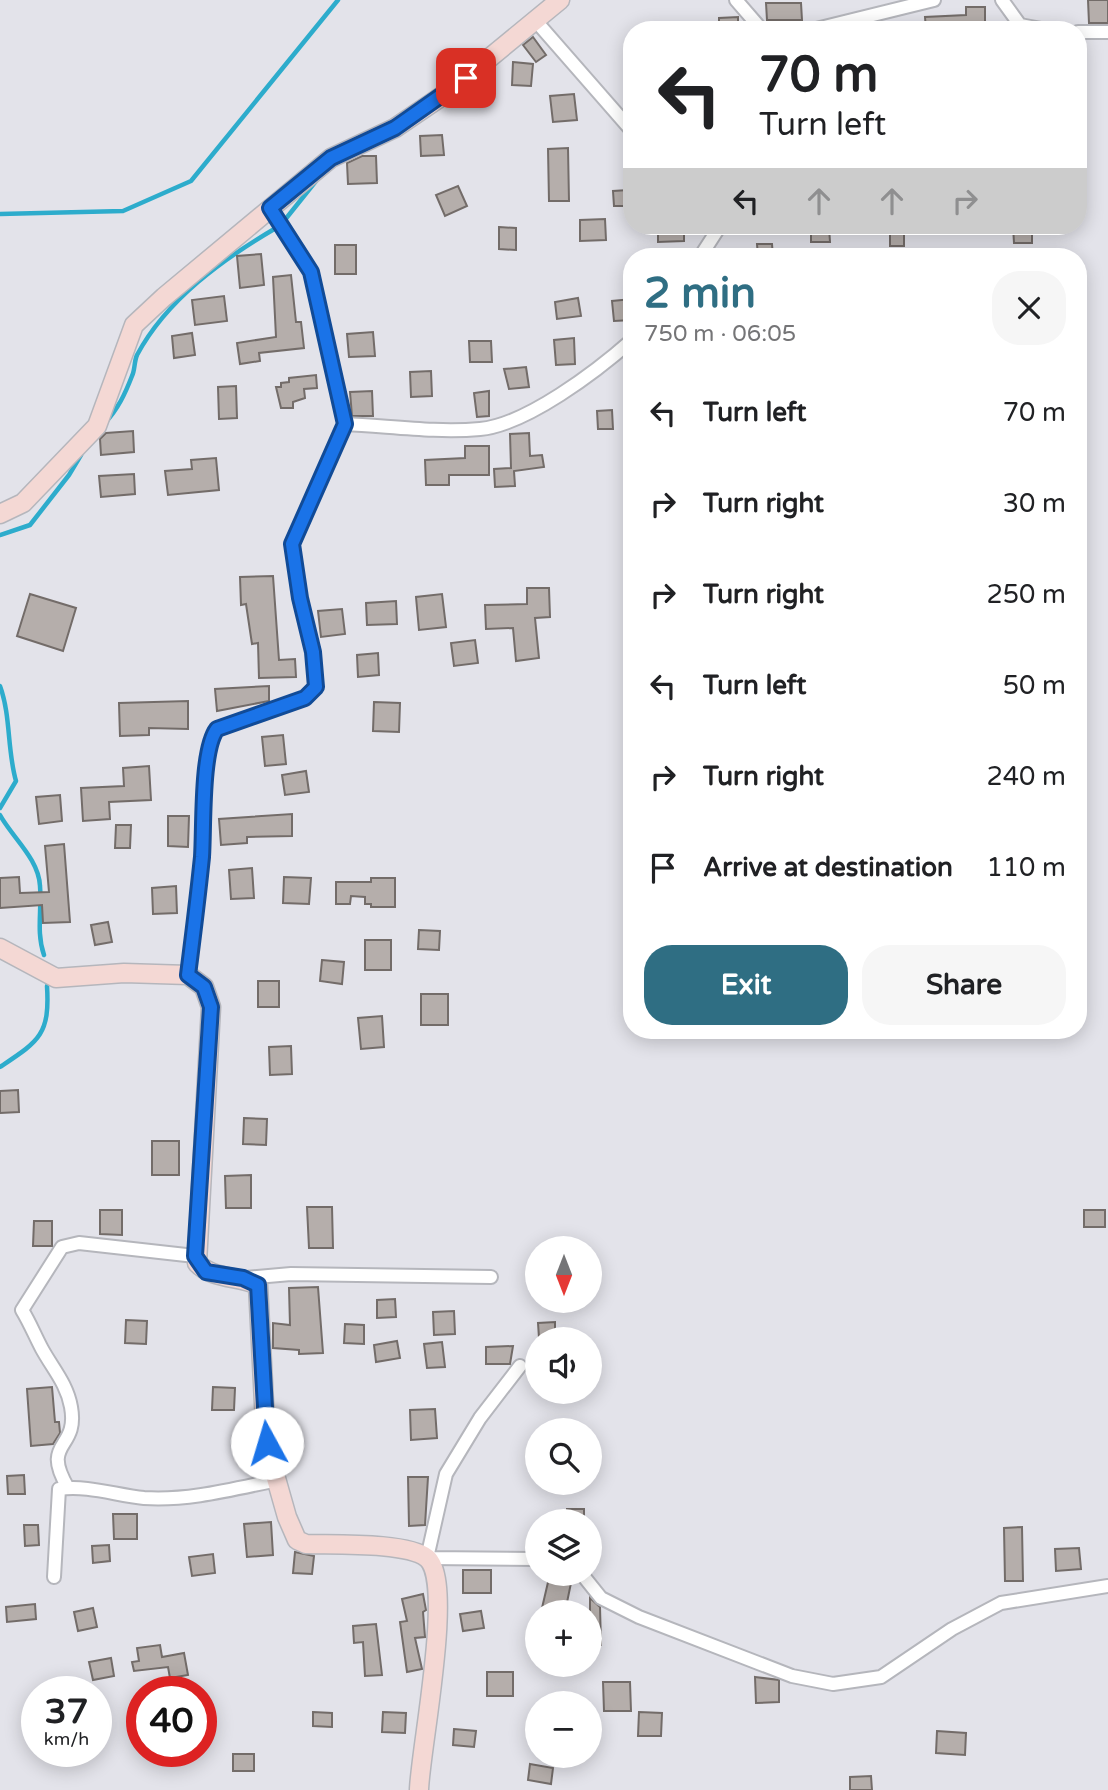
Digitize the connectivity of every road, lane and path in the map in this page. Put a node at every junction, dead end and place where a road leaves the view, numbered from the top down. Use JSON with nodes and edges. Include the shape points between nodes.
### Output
{"nodes":[{"id":1,"x":560,"y":0,"type":"edge"},
{"id":2,"x":736,"y":0,"type":"edge"},
{"id":3,"x":934,"y":0,"type":"edge"},
{"id":4,"x":1002,"y":0,"type":"edge"},
{"id":5,"x":535,"y":20,"type":"junction"},
{"id":6,"x":754,"y":21,"type":"edge"},
{"id":7,"x":849,"y":21,"type":"edge"},
{"id":8,"x":1017,"y":21,"type":"edge"},
{"id":9,"x":1087,"y":32,"type":"edge"},
{"id":10,"x":1108,"y":32,"type":"edge"},
{"id":11,"x":623,"y":121,"type":"edge"},
{"id":12,"x":270,"y":208,"type":"junction"},
{"id":13,"x":623,"y":348,"type":"edge"},
{"id":14,"x":345,"y":424,"type":"junction"},
{"id":15,"x":0,"y":514,"type":"edge"},
{"id":16,"x":0,"y":947,"type":"edge"},
{"id":17,"x":188,"y":975,"type":"junction"},
{"id":18,"x":195,"y":1256,"type":"junction"},
{"id":19,"x":491,"y":1277,"type":"dead end"},
{"id":20,"x":243,"y":1278,"type":"junction"},
{"id":21,"x":520,"y":1366,"type":"dead end"},
{"id":22,"x":277,"y":1480,"type":"junction"},
{"id":23,"x":68,"y":1488,"type":"junction"},
{"id":24,"x":427,"y":1558,"type":"junction"},
{"id":25,"x":525,"y":1559,"type":"edge"},
{"id":26,"x":54,"y":1577,"type":"dead end"},
{"id":27,"x":592,"y":1586,"type":"edge"},
{"id":28,"x":1108,"y":1586,"type":"edge"},
{"id":29,"x":419,"y":1790,"type":"edge"}],
"edges":[{"from":1,"to":5,"type":"street"},
{"from":2,"to":6,"type":"street"},
{"from":3,"to":7,"type":"street"},
{"from":4,"to":8,"type":"street"},
{"from":5,"to":11,"type":"street"},
{"from":5,"to":12,"type":"street","via":[[448,92],[395,128],[331,158]]},
{"from":9,"to":10,"type":"street"},
{"from":12,"to":14,"type":"street","via":[[311,272]]},
{"from":12,"to":15,"type":"street","via":[[134,325],[97,426],[23,503]]},
{"from":13,"to":14,"type":"street","via":[[594,374],[517,420],[481,429]]},
{"from":14,"to":17,"type":"street","via":[[292,544],[316,687],[305,698],[213,734]]},
{"from":16,"to":17,"type":"street","via":[[56,978]]},
{"from":17,"to":18,"type":"street","via":[[204,987],[211,1007]]},
{"from":18,"to":20,"type":"street","via":[[206,1272]]},
{"from":18,"to":23,"type":"street","via":[[79,1243],[62,1247],[22,1310],[65,1384],[72,1409],[71,1432],[56,1454]]},
{"from":19,"to":20,"type":"street","via":[[291,1274]]},
{"from":20,"to":22,"type":"street","via":[[258,1285],[261,1300],[261,1396]]},
{"from":21,"to":24,"type":"street","via":[[480,1418],[446,1474]]},
{"from":22,"to":23,"type":"street","via":[[186,1499]]},
{"from":22,"to":24,"type":"street","via":[[297,1540],[397,1547]]},
{"from":23,"to":26,"type":"street","via":[[59,1489]]},
{"from":24,"to":25,"type":"street"},
{"from":24,"to":29,"type":"street","via":[[435,1572],[439,1607]]},
{"from":27,"to":28,"type":"street","via":[[601,1598],[639,1617],[792,1675],[833,1684],[881,1677],[952,1629],[1001,1603]]}]}
